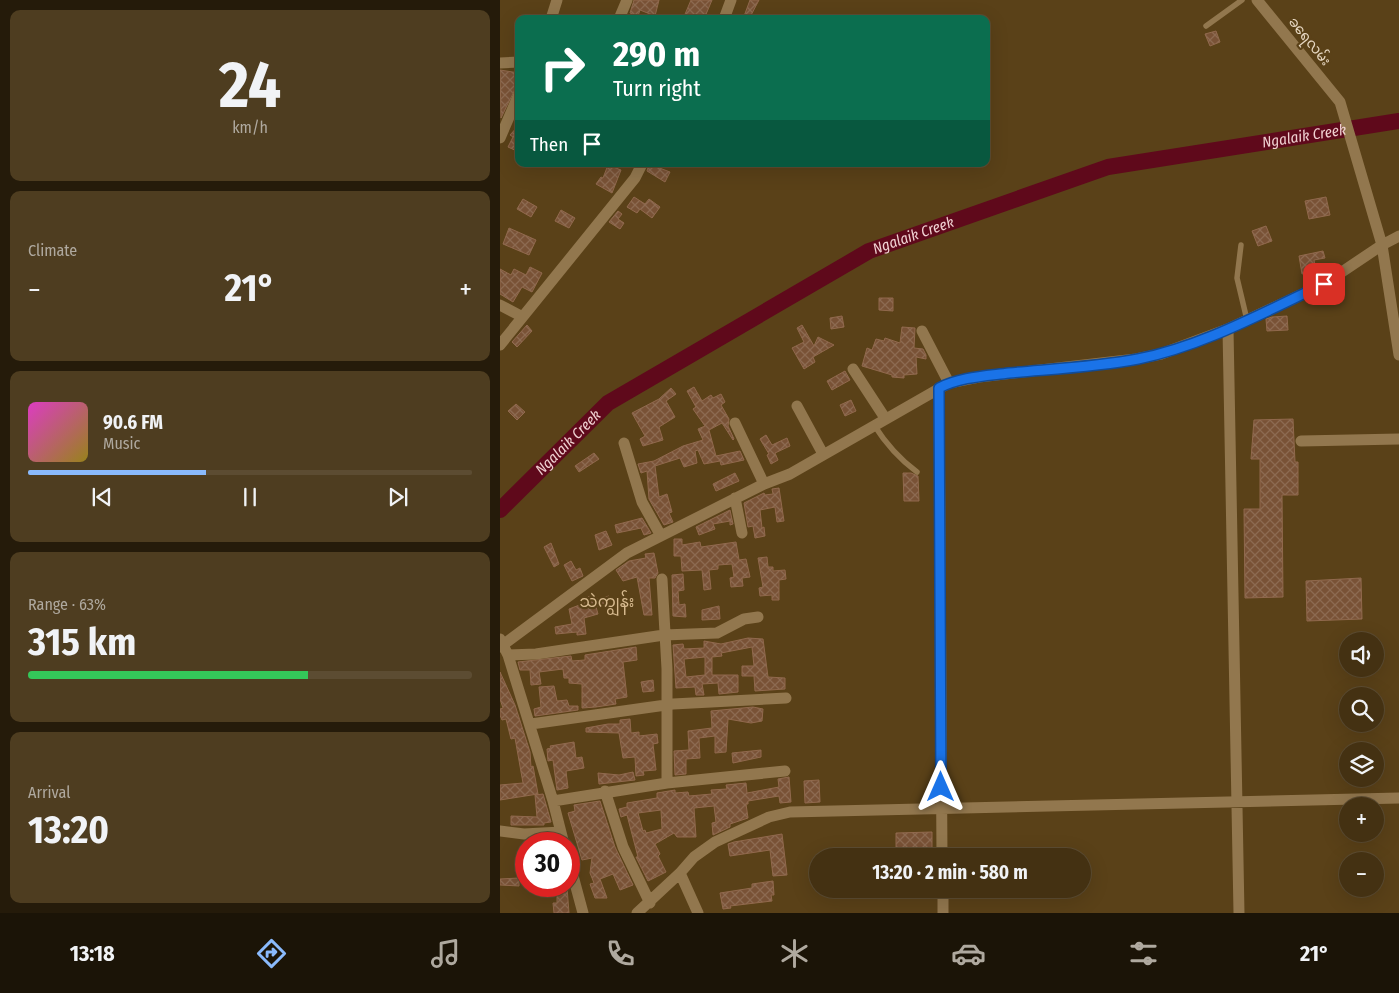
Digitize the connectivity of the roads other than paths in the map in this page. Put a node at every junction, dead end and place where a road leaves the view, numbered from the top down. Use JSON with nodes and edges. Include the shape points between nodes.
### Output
{"nodes":[{"id":1,"x":558,"y":0,"type":"edge"},
{"id":2,"x":627,"y":0,"type":"edge"},
{"id":3,"x":731,"y":0,"type":"edge"},
{"id":4,"x":1242,"y":0,"type":"edge"},
{"id":5,"x":1257,"y":0,"type":"edge"},
{"id":6,"x":552,"y":15,"type":"edge"},
{"id":7,"x":620,"y":15,"type":"edge"},
{"id":8,"x":725,"y":15,"type":"edge"},
{"id":9,"x":1206,"y":26,"type":"dead end"},
{"id":10,"x":515,"y":62,"type":"edge"},
{"id":11,"x":500,"y":63,"type":"edge"},
{"id":12,"x":515,"y":103,"type":"edge"},
{"id":13,"x":500,"y":138,"type":"edge"},
{"id":14,"x":640,"y":167,"type":"edge"},
{"id":15,"x":1399,"y":236,"type":"edge"},
{"id":16,"x":1382,"y":244,"type":"junction"},
{"id":17,"x":1241,"y":245,"type":"dead end"},
{"id":18,"x":500,"y":305,"type":"edge"},
{"id":19,"x":521,"y":316,"type":"junction"},
{"id":20,"x":1247,"y":320,"type":"junction"},
{"id":21,"x":1228,"y":329,"type":"junction"},
{"id":22,"x":922,"y":331,"type":"dead end"},
{"id":23,"x":500,"y":345,"type":"edge"},
{"id":24,"x":1399,"y":355,"type":"edge"},
{"id":25,"x":853,"y":369,"type":"dead end"},
{"id":26,"x":944,"y":386,"type":"junction"},
{"id":27,"x":797,"y":406,"type":"dead end"},
{"id":28,"x":884,"y":418,"type":"junction"},
{"id":29,"x":735,"y":423,"type":"dead end"},
{"id":30,"x":874,"y":425,"type":"junction"},
{"id":31,"x":1399,"y":439,"type":"edge"},
{"id":32,"x":1301,"y":441,"type":"dead end"},
{"id":33,"x":624,"y":442,"type":"dead end"},
{"id":34,"x":824,"y":454,"type":"junction"},
{"id":35,"x":917,"y":472,"type":"dead end"},
{"id":36,"x":764,"y":484,"type":"junction"},
{"id":37,"x":735,"y":498,"type":"junction"},
{"id":38,"x":742,"y":533,"type":"dead end"},
{"id":39,"x":660,"y":536,"type":"junction"},
{"id":40,"x":662,"y":579,"type":"dead end"},
{"id":41,"x":758,"y":617,"type":"dead end"},
{"id":42,"x":664,"y":635,"type":"junction"},
{"id":43,"x":502,"y":646,"type":"edge"},
{"id":44,"x":786,"y":698,"type":"dead end"},
{"id":45,"x":668,"y":707,"type":"junction"},
{"id":46,"x":531,"y":724,"type":"junction"},
{"id":47,"x":785,"y":770,"type":"dead end"},
{"id":48,"x":668,"y":783,"type":"junction"},
{"id":49,"x":605,"y":791,"type":"junction"},
{"id":50,"x":1399,"y":798,"type":"edge"},
{"id":51,"x":553,"y":801,"type":"junction"},
{"id":52,"x":1237,"y":801,"type":"junction"},
{"id":53,"x":941,"y":807,"type":"junction"},
{"id":54,"x":500,"y":831,"type":"edge"},
{"id":55,"x":561,"y":832,"type":"edge"},
{"id":56,"x":515,"y":833,"type":"edge"},
{"id":57,"x":942,"y":848,"type":"edge"},
{"id":58,"x":680,"y":873,"type":"junction"},
{"id":59,"x":579,"y":897,"type":"edge"},
{"id":60,"x":943,"y":898,"type":"edge"},
{"id":61,"x":650,"y":903,"type":"junction"},
{"id":62,"x":583,"y":913,"type":"edge"},
{"id":63,"x":637,"y":913,"type":"edge"},
{"id":64,"x":698,"y":913,"type":"edge"},
{"id":65,"x":943,"y":913,"type":"edge"},
{"id":66,"x":1239,"y":913,"type":"edge"}],
"edges":[{"from":1,"to":6,"type":"street"},
{"from":2,"to":7,"type":"street"},
{"from":3,"to":8,"type":"street"},
{"from":4,"to":9,"type":"lane"},
{"from":5,"to":16,"type":"street","name":"ခရေလမ်း","via":[[1340,102]]},
{"from":10,"to":11,"type":"street"},
{"from":12,"to":13,"type":"street"},
{"from":14,"to":19,"type":"street","via":[[635,178]]},
{"from":15,"to":16,"type":"street"},
{"from":16,"to":20,"type":"street","via":[[1324,284]]},
{"from":16,"to":24,"type":"street"},
{"from":17,"to":20,"type":"lane","via":[[1237,278]]},
{"from":18,"to":19,"type":"street"},
{"from":19,"to":23,"type":"street"},
{"from":20,"to":21,"type":"street"},
{"from":21,"to":26,"type":"street","via":[[1136,360],[979,377]]},
{"from":21,"to":52,"type":"street"},
{"from":22,"to":26,"type":"street"},
{"from":25,"to":28,"type":"street"},
{"from":26,"to":28,"type":"street"},
{"from":26,"to":53,"type":"street"},
{"from":27,"to":34,"type":"street"},
{"from":28,"to":30,"type":"street"},
{"from":29,"to":36,"type":"street"},
{"from":30,"to":34,"type":"street"},
{"from":30,"to":35,"type":"lane","via":[[885,444]]},
{"from":31,"to":32,"type":"street"},
{"from":33,"to":39,"type":"street","via":[[642,502]]},
{"from":34,"to":36,"type":"street","via":[[790,474]]},
{"from":36,"to":37,"type":"street"},
{"from":37,"to":38,"type":"street"},
{"from":37,"to":39,"type":"street"},
{"from":39,"to":43,"type":"street","via":[[627,553]]},
{"from":40,"to":42,"type":"street"},
{"from":41,"to":42,"type":"street","via":[[744,619],[717,633]]},
{"from":42,"to":43,"type":"street","via":[[536,654]]},
{"from":42,"to":45,"type":"street"},
{"from":43,"to":46,"type":"street"},
{"from":44,"to":45,"type":"street","via":[[673,704]]},
{"from":45,"to":46,"type":"street"},
{"from":45,"to":48,"type":"street"},
{"from":46,"to":51,"type":"street"},
{"from":47,"to":48,"type":"street"},
{"from":48,"to":49,"type":"street"},
{"from":49,"to":51,"type":"street"},
{"from":49,"to":61,"type":"street","via":[[623,847]]},
{"from":50,"to":52,"type":"street"},
{"from":51,"to":55,"type":"street"},
{"from":52,"to":53,"type":"street"},
{"from":52,"to":66,"type":"street"},
{"from":53,"to":57,"type":"street"},
{"from":53,"to":58,"type":"street","via":[[816,810],[776,815],[715,842],[694,857]]},
{"from":54,"to":56,"type":"street"},
{"from":58,"to":61,"type":"street"},
{"from":58,"to":64,"type":"street"},
{"from":59,"to":62,"type":"street"},
{"from":60,"to":65,"type":"street"},
{"from":61,"to":63,"type":"street"}]}
